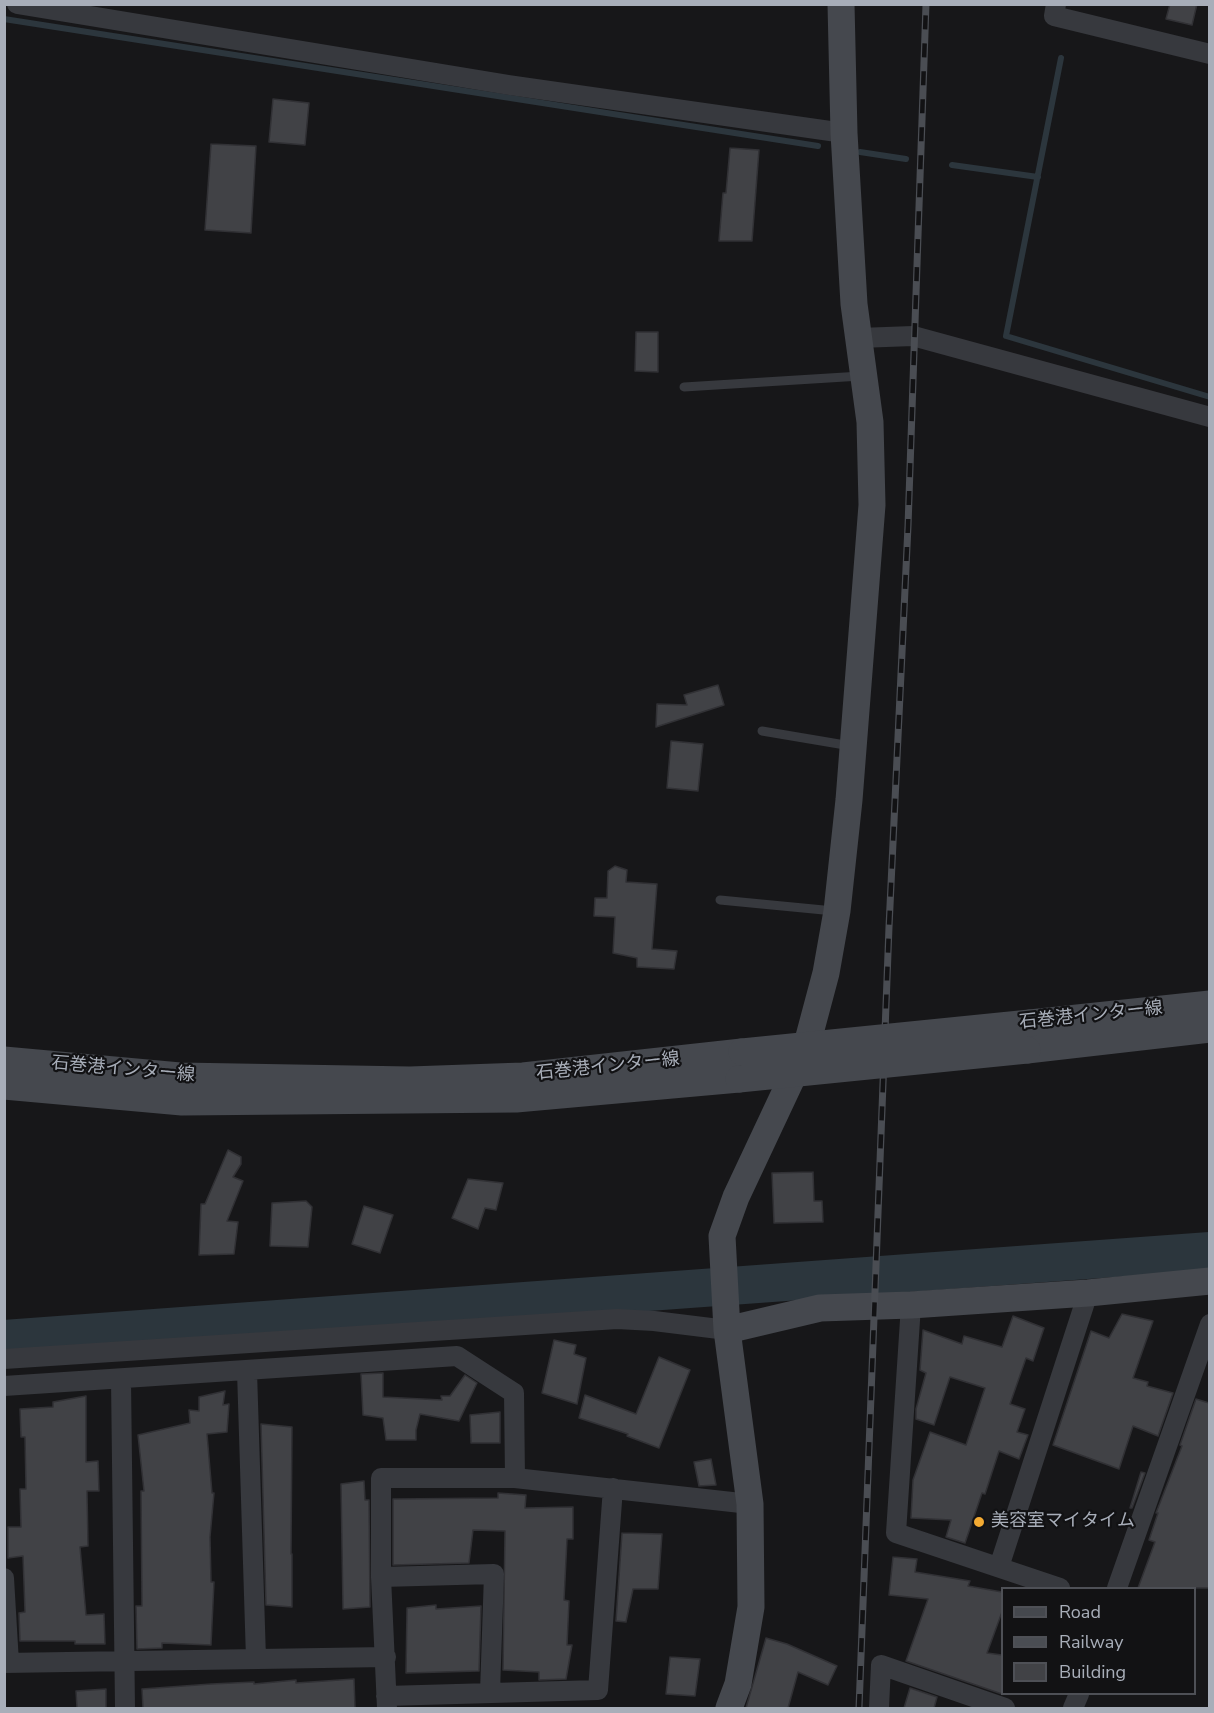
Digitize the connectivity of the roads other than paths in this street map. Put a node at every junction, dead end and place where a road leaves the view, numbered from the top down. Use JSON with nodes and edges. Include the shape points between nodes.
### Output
{"nodes":[{"id":1,"x":17,"y":4,"type":"edge"},
{"id":2,"x":841,"y":4,"type":"edge"},
{"id":3,"x":1056,"y":4,"type":"edge"},
{"id":4,"x":75,"y":9,"type":"edge"},
{"id":5,"x":1209,"y":54,"type":"edge"},
{"id":6,"x":844,"y":133,"type":"junction"},
{"id":7,"x":859,"y":339,"type":"junction"},
{"id":8,"x":863,"y":375,"type":"junction"},
{"id":9,"x":684,"y":387,"type":"dead end"},
{"id":10,"x":1209,"y":417,"type":"edge"},
{"id":11,"x":762,"y":731,"type":"dead end"},
{"id":12,"x":853,"y":747,"type":"junction"},
{"id":13,"x":720,"y":900,"type":"dead end"},
{"id":14,"x":837,"y":911,"type":"junction"},
{"id":15,"x":1209,"y":1004,"type":"edge"},
{"id":16,"x":1209,"y":1029,"type":"edge"},
{"id":17,"x":4,"y":1060,"type":"edge"},
{"id":18,"x":4,"y":1086,"type":"edge"},
{"id":19,"x":1209,"y":1281,"type":"edge"},
{"id":20,"x":1088,"y":1293,"type":"junction"},
{"id":21,"x":911,"y":1305,"type":"junction"},
{"id":22,"x":727,"y":1321,"type":"junction"},
{"id":23,"x":1209,"y":1324,"type":"edge"},
{"id":24,"x":4,"y":1359,"type":"edge"},
{"id":25,"x":247,"y":1371,"type":"junction"},
{"id":26,"x":121,"y":1380,"type":"junction"},
{"id":27,"x":4,"y":1386,"type":"edge"},
{"id":28,"x":515,"y":1478,"type":"junction"},
{"id":29,"x":614,"y":1488,"type":"junction"},
{"id":30,"x":750,"y":1504,"type":"junction"},
{"id":31,"x":999,"y":1567,"type":"junction"},
{"id":32,"x":381,"y":1577,"type":"junction"},
{"id":33,"x":4,"y":1578,"type":"edge"},
{"id":34,"x":1057,"y":1587,"type":"edge"},
{"id":35,"x":1117,"y":1587,"type":"edge"},
{"id":36,"x":386,"y":1657,"type":"junction"},
{"id":37,"x":256,"y":1659,"type":"junction"},
{"id":38,"x":125,"y":1660,"type":"junction"},
{"id":39,"x":7,"y":1663,"type":"edge"},
{"id":40,"x":490,"y":1692,"type":"junction"},
{"id":41,"x":386,"y":1702,"type":"edge"},
{"id":42,"x":125,"y":1708,"type":"edge"},
{"id":43,"x":729,"y":1708,"type":"edge"},
{"id":44,"x":879,"y":1708,"type":"edge"},
{"id":45,"x":1004,"y":1708,"type":"edge"}],
"edges":[{"from":1,"to":4,"type":"street"},
{"from":2,"to":6,"type":"main road"},
{"from":3,"to":5,"type":"street","via":[[1054,16]]},
{"from":4,"to":6,"type":"street","via":[[508,85]]},
{"from":6,"to":7,"type":"main road"},
{"from":7,"to":8,"type":"main road"},
{"from":7,"to":10,"type":"street","via":[[913,336]]},
{"from":8,"to":9,"type":"lane"},
{"from":8,"to":12,"type":"main road","via":[[870,422],[872,505]]},
{"from":11,"to":12,"type":"lane"},
{"from":12,"to":14,"type":"main road"},
{"from":13,"to":14,"type":"lane"},
{"from":14,"to":22,"type":"main road","via":[[806,1048],[736,1197],[722,1236]]},
{"from":15,"to":17,"type":"main road","name":"石巻港インター線","bridge":true,"via":[[523,1076],[410,1080],[180,1076]]},
{"from":16,"to":18,"type":"main road","name":"石巻港インター線","bridge":true,"via":[[739,1080],[516,1099],[194,1102]]},
{"from":19,"to":20,"type":"main road"},
{"from":20,"to":21,"type":"main road"},
{"from":20,"to":31,"type":"street"},
{"from":21,"to":22,"type":"main road","via":[[820,1308]]},
{"from":21,"to":31,"type":"street","via":[[896,1533]]},
{"from":22,"to":24,"type":"street","via":[[617,1319]]},
{"from":22,"to":30,"type":"main road"},
{"from":23,"to":35,"type":"street"},
{"from":25,"to":26,"type":"street"},
{"from":25,"to":28,"type":"street","via":[[457,1356],[514,1393]]},
{"from":25,"to":37,"type":"street"},
{"from":26,"to":27,"type":"street"},
{"from":26,"to":38,"type":"street"},
{"from":28,"to":29,"type":"street"},
{"from":28,"to":32,"type":"street","via":[[381,1478]]},
{"from":29,"to":30,"type":"street"},
{"from":29,"to":40,"type":"street","via":[[598,1689]]},
{"from":30,"to":43,"type":"main road","via":[[751,1606],[738,1684]]},
{"from":31,"to":34,"type":"street"},
{"from":32,"to":36,"type":"street"},
{"from":32,"to":40,"type":"street","via":[[494,1574]]},
{"from":33,"to":39,"type":"street"},
{"from":36,"to":37,"type":"street"},
{"from":36,"to":41,"type":"street"},
{"from":37,"to":38,"type":"street"},
{"from":38,"to":39,"type":"street"},
{"from":38,"to":42,"type":"street"},
{"from":40,"to":41,"type":"street"},
{"from":44,"to":45,"type":"street","via":[[881,1665]]}]}
